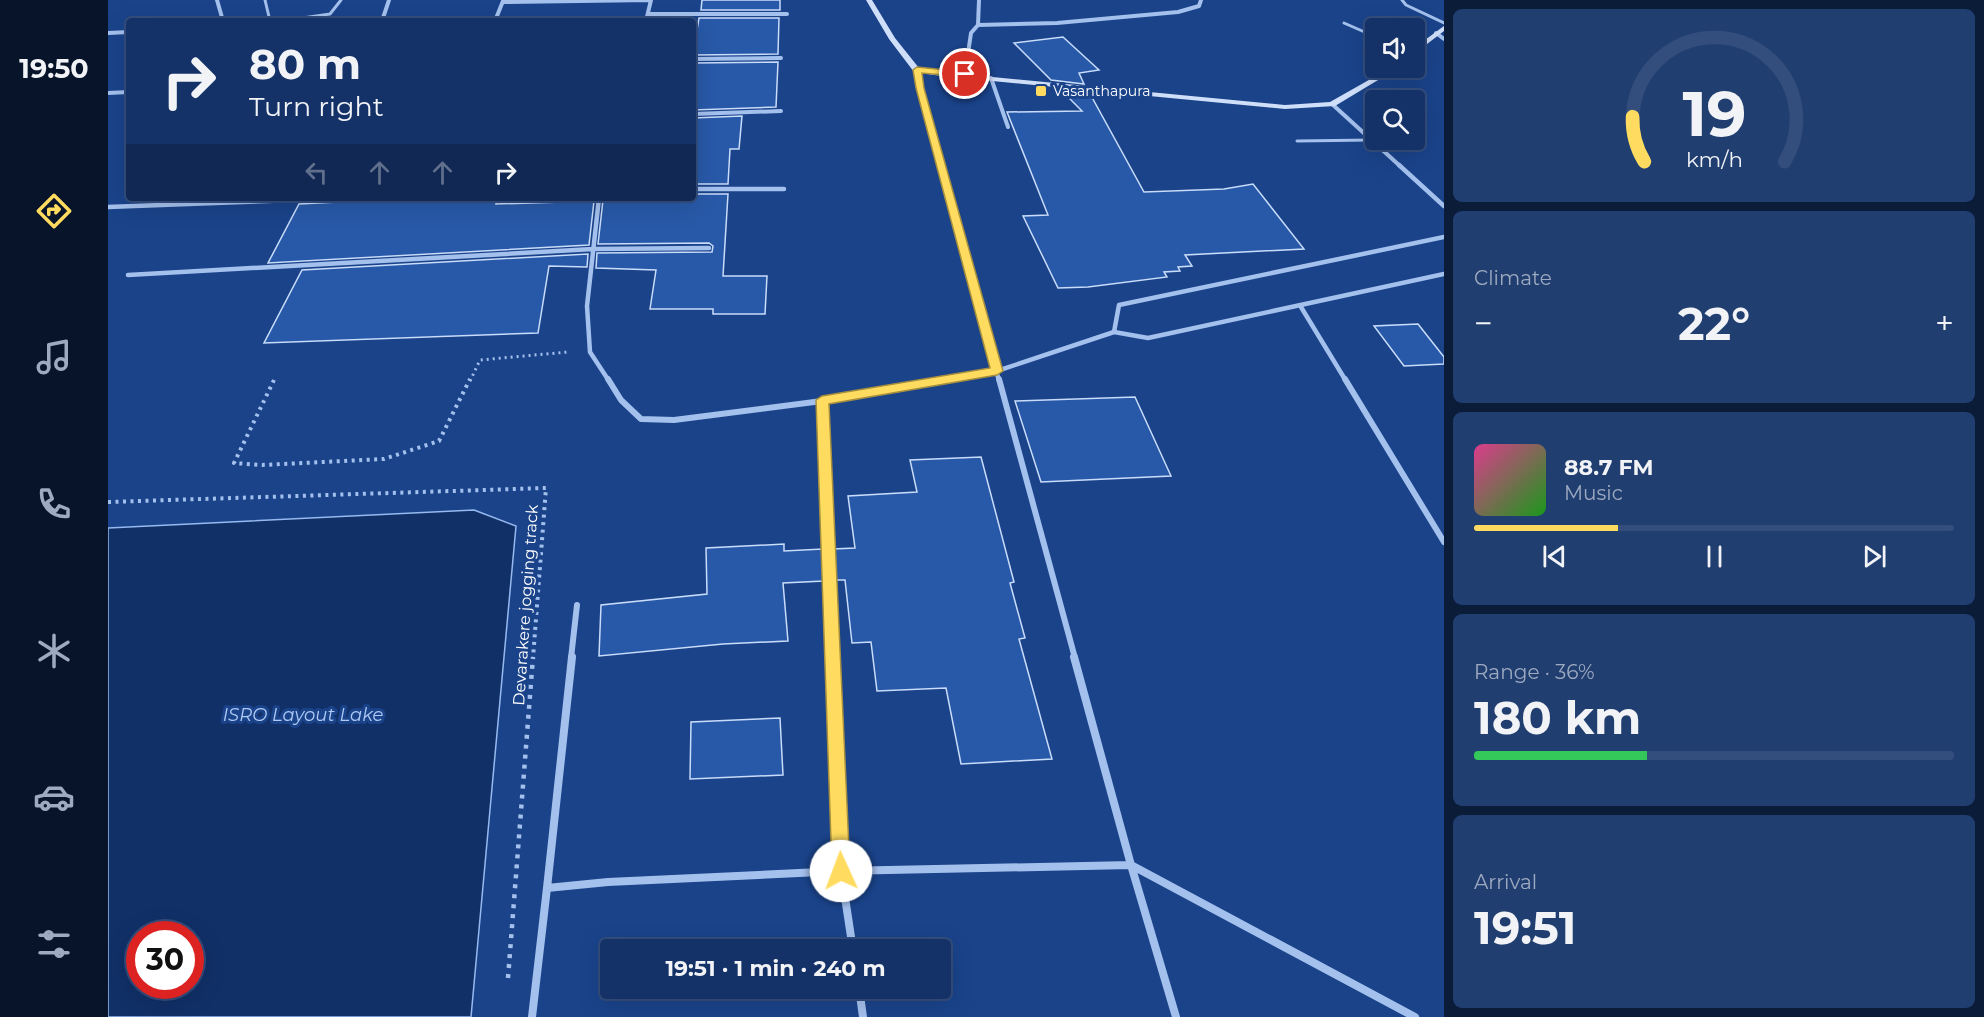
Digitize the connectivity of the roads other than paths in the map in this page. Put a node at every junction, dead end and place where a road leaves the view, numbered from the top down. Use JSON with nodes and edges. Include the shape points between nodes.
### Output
{"nodes":[{"id":1,"x":218,"y":0,"type":"edge"},
{"id":2,"x":265,"y":0,"type":"edge"},
{"id":3,"x":341,"y":0,"type":"edge"},
{"id":4,"x":389,"y":0,"type":"edge"},
{"id":5,"x":651,"y":0,"type":"edge"},
{"id":6,"x":869,"y":0,"type":"edge"},
{"id":7,"x":979,"y":0,"type":"edge"},
{"id":8,"x":1201,"y":0,"type":"edge"},
{"id":9,"x":1402,"y":0,"type":"edge"},
{"id":10,"x":503,"y":1,"type":"edge"},
{"id":11,"x":648,"y":14,"type":"junction"},
{"id":12,"x":787,"y":14,"type":"dead end"},
{"id":13,"x":222,"y":18,"type":"edge"},
{"id":14,"x":269,"y":18,"type":"edge"},
{"id":15,"x":303,"y":18,"type":"edge"},
{"id":16,"x":383,"y":18,"type":"edge"},
{"id":17,"x":496,"y":18,"type":"edge"},
{"id":18,"x":647,"y":18,"type":"edge"},
{"id":19,"x":1344,"y":23,"type":"dead end"},
{"id":20,"x":1444,"y":23,"type":"edge"},
{"id":21,"x":978,"y":25,"type":"junction"},
{"id":22,"x":1444,"y":28,"type":"edge"},
{"id":23,"x":126,"y":32,"type":"edge"},
{"id":24,"x":1365,"y":32,"type":"edge"},
{"id":25,"x":108,"y":33,"type":"edge"},
{"id":26,"x":1436,"y":33,"type":"junction"},
{"id":27,"x":1444,"y":39,"type":"edge"},
{"id":28,"x":1425,"y":42,"type":"edge"},
{"id":29,"x":696,"y":58,"type":"edge"},
{"id":30,"x":781,"y":58,"type":"dead end"},
{"id":31,"x":917,"y":70,"type":"junction"},
{"id":32,"x":965,"y":74,"type":"junction"},
{"id":33,"x":991,"y":78,"type":"junction"},
{"id":34,"x":1377,"y":78,"type":"edge"},
{"id":35,"x":126,"y":92,"type":"edge"},
{"id":36,"x":108,"y":93,"type":"edge"},
{"id":37,"x":1332,"y":104,"type":"junction"},
{"id":38,"x":781,"y":111,"type":"dead end"},
{"id":39,"x":696,"y":114,"type":"edge"},
{"id":40,"x":1008,"y":127,"type":"dead end"},
{"id":41,"x":1365,"y":134,"type":"edge"},
{"id":42,"x":1365,"y":140,"type":"edge"},
{"id":43,"x":1297,"y":141,"type":"dead end"},
{"id":44,"x":1383,"y":150,"type":"edge"},
{"id":45,"x":696,"y":189,"type":"edge"},
{"id":46,"x":784,"y":189,"type":"dead end"},
{"id":47,"x":166,"y":201,"type":"edge"},
{"id":48,"x":256,"y":201,"type":"edge"},
{"id":49,"x":599,"y":201,"type":"edge"},
{"id":50,"x":165,"y":204,"type":"junction"},
{"id":51,"x":1444,"y":206,"type":"edge"},
{"id":52,"x":108,"y":207,"type":"edge"},
{"id":53,"x":1444,"y":237,"type":"edge"},
{"id":54,"x":709,"y":248,"type":"dead end"},
{"id":55,"x":593,"y":249,"type":"junction"},
{"id":56,"x":1444,"y":274,"type":"edge"},
{"id":57,"x":129,"y":275,"type":"dead end"},
{"id":58,"x":1301,"y":307,"type":"junction"},
{"id":59,"x":1114,"y":332,"type":"junction"},
{"id":60,"x":997,"y":371,"type":"junction"},
{"id":61,"x":822,"y":400,"type":"junction"},
{"id":62,"x":1444,"y":542,"type":"edge"},
{"id":63,"x":577,"y":605,"type":"dead end"},
{"id":64,"x":1131,"y":865,"type":"junction"},
{"id":65,"x":841,"y":871,"type":"junction"},
{"id":66,"x":547,"y":888,"type":"junction"},
{"id":67,"x":851,"y":939,"type":"edge"},
{"id":68,"x":861,"y":999,"type":"edge"},
{"id":69,"x":532,"y":1017,"type":"edge"},
{"id":70,"x":863,"y":1017,"type":"edge"},
{"id":71,"x":1176,"y":1017,"type":"edge"},
{"id":72,"x":1415,"y":1017,"type":"edge"}],
"edges":[{"from":1,"to":13,"type":"street"},
{"from":2,"to":14,"type":"lane"},
{"from":3,"to":15,"type":"lane","via":[[330,14]]},
{"from":4,"to":16,"type":"street"},
{"from":5,"to":10,"type":"street"},
{"from":5,"to":11,"type":"street"},
{"from":6,"to":31,"type":"main road","via":[[892,39]]},
{"from":7,"to":21,"type":"street"},
{"from":8,"to":21,"type":"street","via":[[1199,6],[1178,12],[1057,23]]},
{"from":9,"to":20,"type":"lane"},
{"from":10,"to":17,"type":"street"},
{"from":11,"to":12,"type":"street"},
{"from":11,"to":18,"type":"street"},
{"from":19,"to":24,"type":"lane"},
{"from":21,"to":32,"type":"street","via":[[971,33]]},
{"from":22,"to":26,"type":"main road"},
{"from":23,"to":25,"type":"street"},
{"from":26,"to":27,"type":"street"},
{"from":26,"to":28,"type":"main road"},
{"from":29,"to":30,"type":"street"},
{"from":31,"to":32,"type":"main road"},
{"from":31,"to":60,"type":"street"},
{"from":32,"to":33,"type":"main road"},
{"from":33,"to":37,"type":"main road","via":[[1285,107]]},
{"from":33,"to":40,"type":"street"},
{"from":34,"to":37,"type":"main road"},
{"from":35,"to":36,"type":"street"},
{"from":37,"to":41,"type":"street"},
{"from":38,"to":39,"type":"street"},
{"from":42,"to":43,"type":"lane"},
{"from":44,"to":51,"type":"street"},
{"from":45,"to":46,"type":"street"},
{"from":47,"to":50,"type":"street"},
{"from":48,"to":50,"type":"street"},
{"from":49,"to":55,"type":"street"},
{"from":50,"to":52,"type":"street"},
{"from":53,"to":59,"type":"street","via":[[1119,305]]},
{"from":54,"to":55,"type":"street"},
{"from":55,"to":57,"type":"street"},
{"from":55,"to":61,"type":"street","via":[[587,306],[590,351],[621,400],[641,419],[674,420]]},
{"from":56,"to":58,"type":"street"},
{"from":58,"to":59,"type":"street","via":[[1148,338]]},
{"from":58,"to":62,"type":"street"},
{"from":59,"to":60,"type":"street"},
{"from":60,"to":61,"type":"street"},
{"from":60,"to":64,"type":"street"},
{"from":61,"to":65,"type":"street"},
{"from":63,"to":66,"type":"street"},
{"from":64,"to":65,"type":"street"},
{"from":64,"to":71,"type":"street"},
{"from":64,"to":72,"type":"street"},
{"from":65,"to":66,"type":"street"},
{"from":65,"to":67,"type":"street"},
{"from":66,"to":69,"type":"street"},
{"from":68,"to":70,"type":"street"}]}
